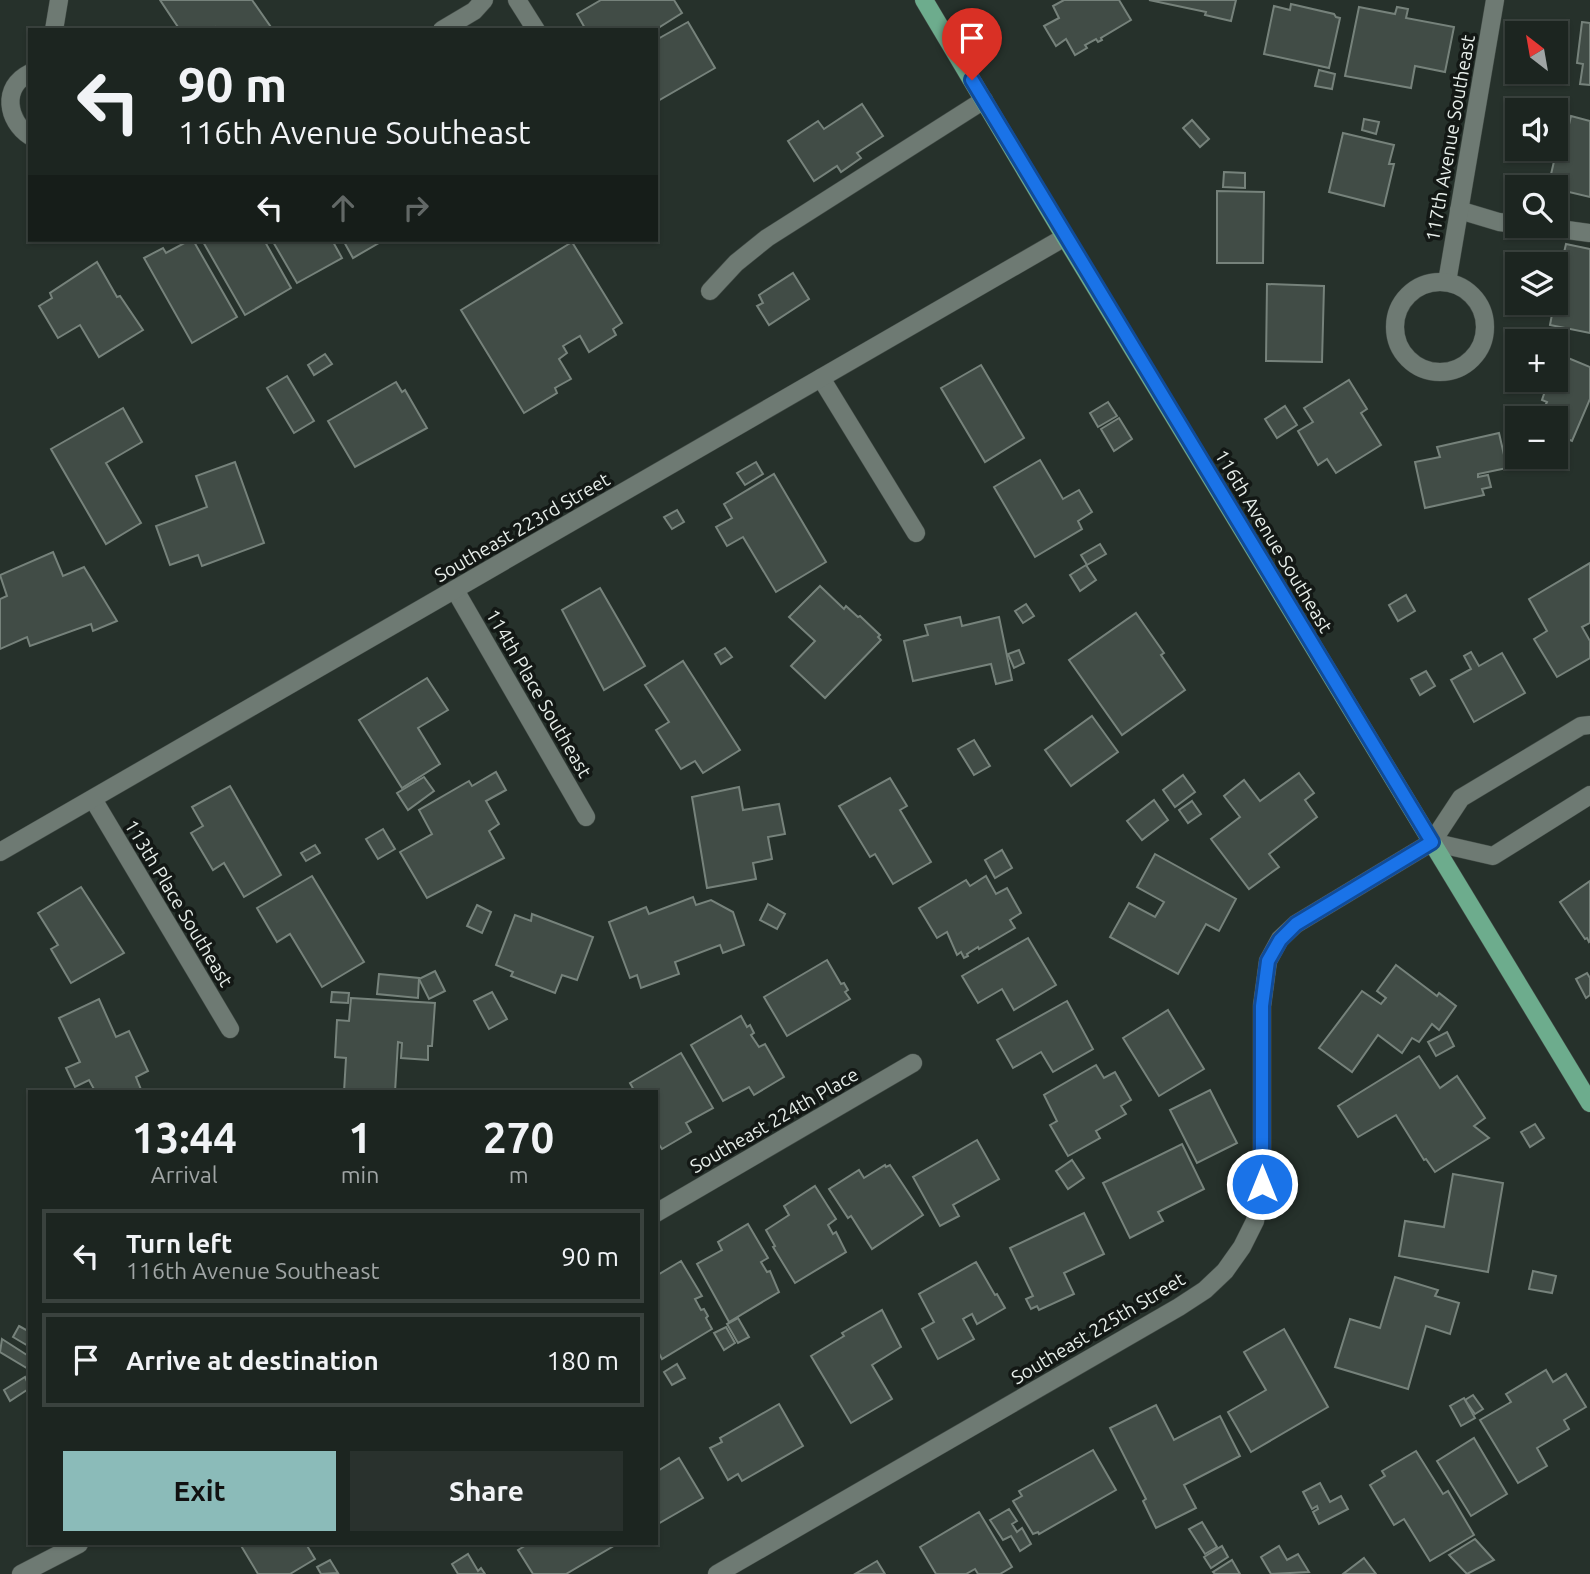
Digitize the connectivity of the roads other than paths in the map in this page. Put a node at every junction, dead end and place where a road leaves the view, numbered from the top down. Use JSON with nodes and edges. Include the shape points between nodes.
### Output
{"nodes":[{"id":1,"x":59,"y":0,"type":"edge"},
{"id":2,"x":484,"y":0,"type":"edge"},
{"id":3,"x":517,"y":0,"type":"edge"},
{"id":4,"x":924,"y":0,"type":"edge"},
{"id":5,"x":1494,"y":0,"type":"edge"},
{"id":6,"x":54,"y":28,"type":"edge"},
{"id":7,"x":445,"y":28,"type":"edge"},
{"id":8,"x":535,"y":28,"type":"edge"},
{"id":9,"x":28,"y":75,"type":"edge"},
{"id":10,"x":984,"y":100,"type":"junction"},
{"id":11,"x":28,"y":135,"type":"edge"},
{"id":12,"x":1459,"y":210,"type":"junction"},
{"id":13,"x":1505,"y":223,"type":"edge"},
{"id":14,"x":1568,"y":230,"type":"edge"},
{"id":15,"x":1590,"y":233,"type":"edge"},
{"id":16,"x":1065,"y":237,"type":"junction"},
{"id":17,"x":1447,"y":282,"type":"junction"},
{"id":18,"x":710,"y":291,"type":"dead end"},
{"id":19,"x":821,"y":378,"type":"junction"},
{"id":20,"x":916,"y":533,"type":"dead end"},
{"id":21,"x":455,"y":590,"type":"junction"},
{"id":22,"x":1590,"y":725,"type":"edge"},
{"id":23,"x":1590,"y":796,"type":"edge"},
{"id":24,"x":93,"y":799,"type":"junction"},
{"id":25,"x":586,"y":817,"type":"dead end"},
{"id":26,"x":1432,"y":842,"type":"junction"},
{"id":27,"x":0,"y":852,"type":"edge"},
{"id":28,"x":230,"y":1029,"type":"dead end"},
{"id":29,"x":913,"y":1063,"type":"dead end"},
{"id":30,"x":1590,"y":1104,"type":"edge"},
{"id":31,"x":658,"y":1212,"type":"edge"},
{"id":32,"x":77,"y":1545,"type":"edge"},
{"id":33,"x":21,"y":1574,"type":"edge"},
{"id":34,"x":717,"y":1574,"type":"edge"}],
"edges":[{"from":1,"to":6,"type":"street"},
{"from":2,"to":7,"type":"street"},
{"from":3,"to":8,"type":"street"},
{"from":4,"to":10,"type":"main road","name":"116th Avenue Southeast"},
{"from":5,"to":12,"type":"street","name":"117th Avenue Southeast"},
{"from":9,"to":11,"type":"street","via":[[16,85],[10,107],[19,129]]},
{"from":10,"to":16,"type":"main road","name":"116th Avenue Southeast"},
{"from":10,"to":18,"type":"street","via":[[767,238]]},
{"from":12,"to":13,"type":"street"},
{"from":12,"to":17,"type":"street","name":"117th Avenue Southeast"},
{"from":14,"to":15,"type":"street"},
{"from":16,"to":19,"type":"street","name":"Southeast 223rd Street"},
{"from":16,"to":26,"type":"main road","name":"116th Avenue Southeast"},
{"from":17,"to":17,"type":"street","via":[[1414,290],[1395,319],[1403,354],[1433,372],[1466,364],[1479,351],[1485,334],[1477,300],[1464,288]]},
{"from":19,"to":20,"type":"street"},
{"from":19,"to":21,"type":"street","name":"Southeast 223rd Street"},
{"from":21,"to":24,"type":"street","name":"Southeast 223rd Street"},
{"from":21,"to":25,"type":"street","name":"114th Place Southeast"},
{"from":22,"to":26,"type":"street","name":"Southeast 225th Street","via":[[1581,726],[1461,798]]},
{"from":23,"to":26,"type":"street","via":[[1493,856]]},
{"from":24,"to":27,"type":"street","name":"Southeast 223rd Street"},
{"from":24,"to":28,"type":"street","name":"113th Place Southeast"},
{"from":26,"to":30,"type":"main road","name":"116th Avenue Southeast"},
{"from":26,"to":34,"type":"street","name":"Southeast 225th Street","via":[[1296,924],[1268,961],[1262,1006],[1262,1184],[1255,1221],[1225,1270],[1179,1307]]},
{"from":29,"to":31,"type":"street","name":"Southeast 224th Place"},
{"from":32,"to":33,"type":"street"}]}
